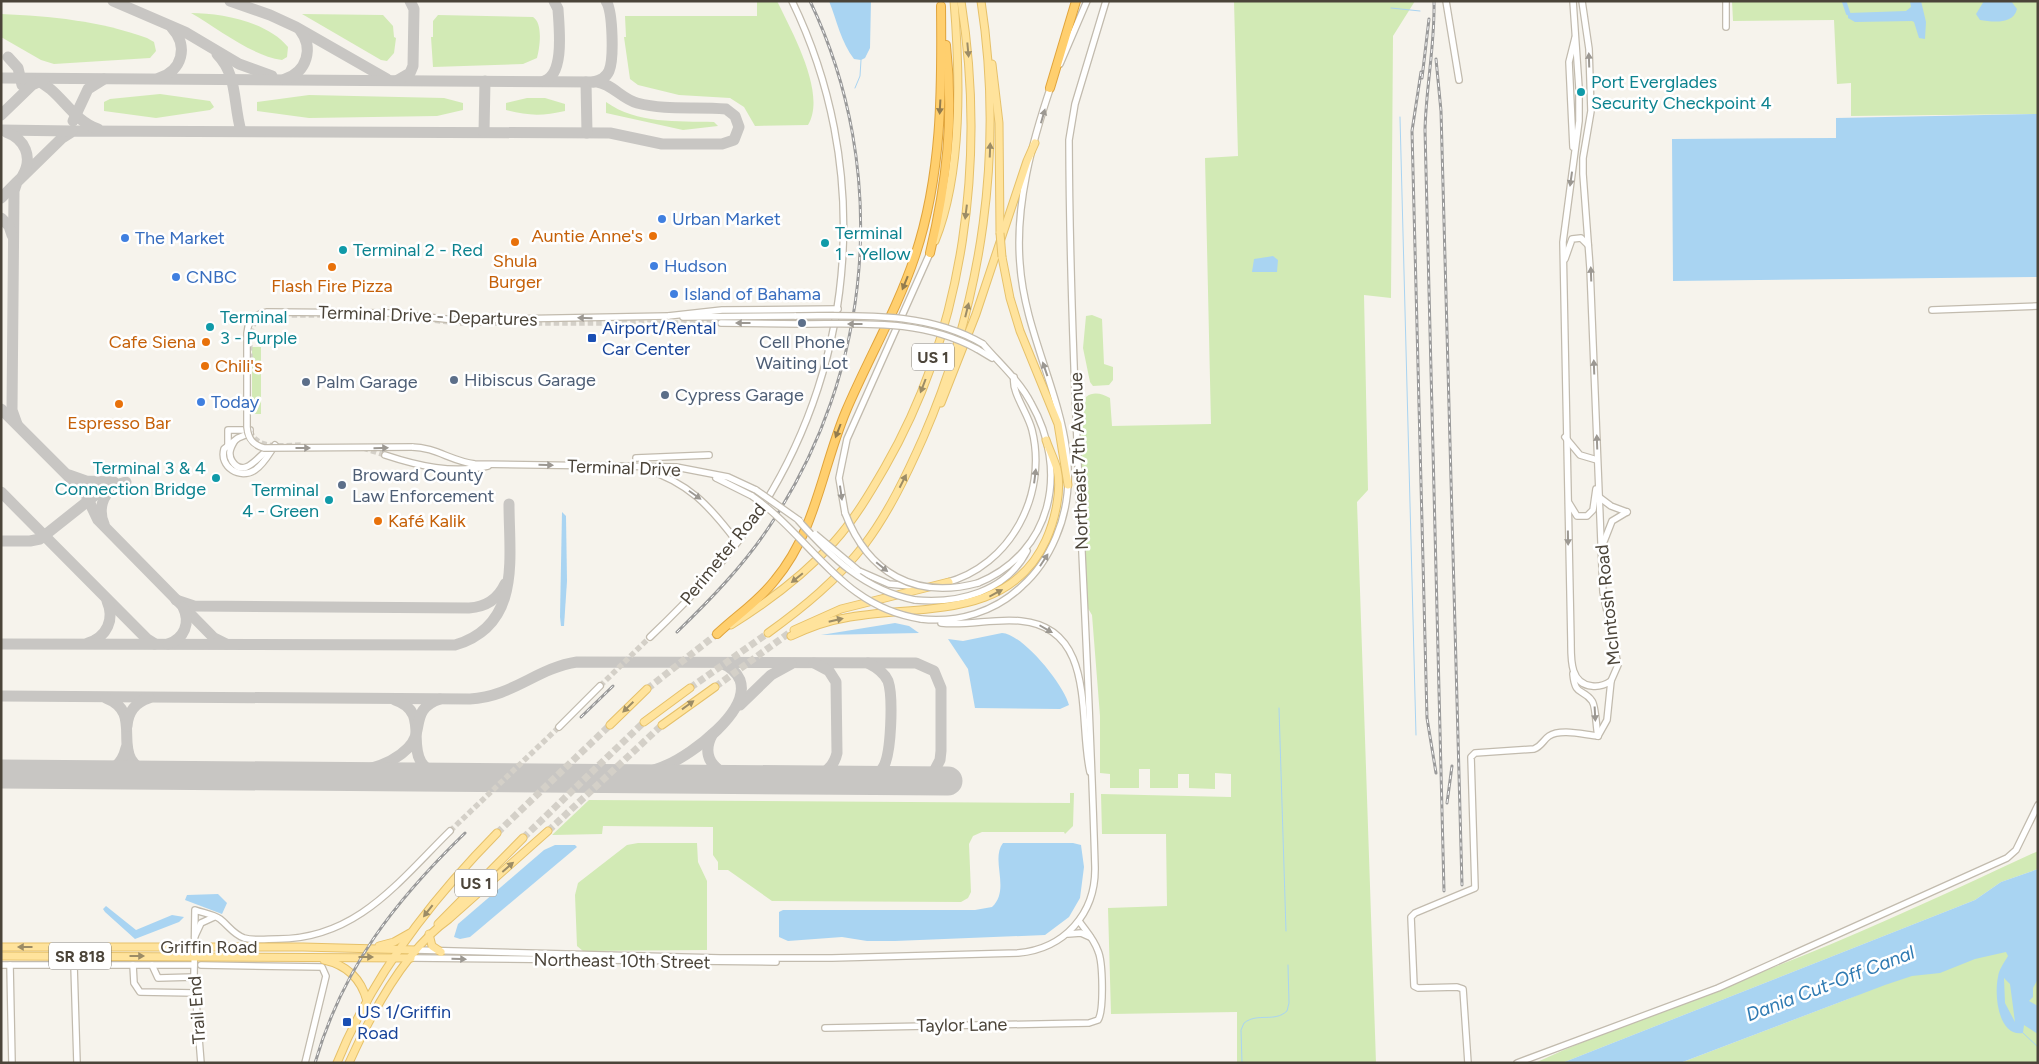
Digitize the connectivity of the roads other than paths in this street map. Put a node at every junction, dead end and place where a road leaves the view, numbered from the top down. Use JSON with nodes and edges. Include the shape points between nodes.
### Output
{"nodes":[{"id":1,"x":792,"y":1,"type":"edge"},
{"id":2,"x":954,"y":1,"type":"edge"},
{"id":3,"x":961,"y":1,"type":"edge"},
{"id":4,"x":981,"y":1,"type":"edge"},
{"id":5,"x":1076,"y":1,"type":"edge"},
{"id":6,"x":1087,"y":1,"type":"edge"},
{"id":7,"x":1106,"y":1,"type":"edge"},
{"id":8,"x":1446,"y":1,"type":"edge"},
{"id":9,"x":1572,"y":1,"type":"edge"},
{"id":10,"x":1582,"y":1,"type":"edge"},
{"id":11,"x":1726,"y":1,"type":"edge"},
{"id":12,"x":940,"y":4,"type":"edge"},
{"id":13,"x":1726,"y":27,"type":"dead end"},
{"id":14,"x":1575,"y":38,"type":"junction"},
{"id":15,"x":986,"y":39,"type":"junction"},
{"id":16,"x":1459,"y":80,"type":"dead end"},
{"id":17,"x":1050,"y":88,"type":"junction"},
{"id":18,"x":1579,"y":88,"type":"dead end"},
{"id":19,"x":1579,"y":96,"type":"dead end"},
{"id":20,"x":1035,"y":143,"type":"junction"},
{"id":21,"x":1573,"y":160,"type":"junction"},
{"id":22,"x":1588,"y":245,"type":"junction"},
{"id":23,"x":930,"y":253,"type":"junction"},
{"id":24,"x":1563,"y":265,"type":"junction"},
{"id":25,"x":2038,"y":306,"type":"edge"},
{"id":26,"x":838,"y":309,"type":"junction"},
{"id":27,"x":1932,"y":310,"type":"dead end"},
{"id":28,"x":668,"y":316,"type":"junction"},
{"id":29,"x":721,"y":323,"type":"tunnel mouth"},
{"id":30,"x":998,"y":362,"type":"junction"},
{"id":31,"x":1014,"y":377,"type":"junction"},
{"id":32,"x":929,"y":423,"type":"junction"},
{"id":33,"x":1565,"y":437,"type":"junction"},
{"id":34,"x":235,"y":440,"type":"junction"},
{"id":35,"x":1046,"y":440,"type":"junction"},
{"id":36,"x":228,"y":445,"type":"junction"},
{"id":37,"x":385,"y":455,"type":"tunnel mouth"},
{"id":38,"x":709,"y":456,"type":"dead end"},
{"id":39,"x":636,"y":458,"type":"dead end"},
{"id":40,"x":1597,"y":460,"type":"junction"},
{"id":41,"x":497,"y":465,"type":"junction"},
{"id":42,"x":636,"y":466,"type":"junction"},
{"id":43,"x":1598,"y":473,"type":"junction"},
{"id":44,"x":704,"y":474,"type":"junction"},
{"id":45,"x":1068,"y":485,"type":"junction"},
{"id":46,"x":1599,"y":497,"type":"junction"},
{"id":47,"x":1567,"y":499,"type":"junction"},
{"id":48,"x":798,"y":520,"type":"junction"},
{"id":49,"x":737,"y":542,"type":"junction"},
{"id":50,"x":1032,"y":542,"type":"junction"},
{"id":51,"x":1601,"y":549,"type":"junction"},
{"id":52,"x":949,"y":582,"type":"junction"},
{"id":53,"x":929,"y":620,"type":"junction"},
{"id":54,"x":768,"y":633,"type":"tunnel mouth"},
{"id":55,"x":717,"y":634,"type":"joint"},
{"id":56,"x":650,"y":638,"type":"tunnel mouth"},
{"id":57,"x":1572,"y":666,"type":"junction"},
{"id":58,"x":1611,"y":680,"type":"junction"},
{"id":59,"x":600,"y":686,"type":"tunnel mouth"},
{"id":60,"x":715,"y":686,"type":"tunnel mouth"},
{"id":61,"x":690,"y":688,"type":"tunnel mouth"},
{"id":62,"x":647,"y":689,"type":"tunnel mouth"},
{"id":63,"x":644,"y":722,"type":"tunnel mouth"},
{"id":64,"x":610,"y":724,"type":"tunnel mouth"},
{"id":65,"x":662,"y":725,"type":"tunnel mouth"},
{"id":66,"x":558,"y":727,"type":"tunnel mouth"},
{"id":67,"x":1598,"y":736,"type":"junction"},
{"id":68,"x":1093,"y":786,"type":"junction"},
{"id":69,"x":2038,"y":805,"type":"edge"},
{"id":70,"x":450,"y":831,"type":"tunnel mouth"},
{"id":71,"x":548,"y":831,"type":"tunnel mouth"},
{"id":72,"x":497,"y":834,"type":"tunnel mouth"},
{"id":73,"x":523,"y":838,"type":"tunnel mouth"},
{"id":74,"x":216,"y":917,"type":"junction"},
{"id":75,"x":1079,"y":921,"type":"junction"},
{"id":76,"x":411,"y":932,"type":"junction"},
{"id":77,"x":430,"y":933,"type":"junction"},
{"id":78,"x":1066,"y":935,"type":"junction"},
{"id":79,"x":194,"y":938,"type":"junction"},
{"id":80,"x":1092,"y":939,"type":"junction"},
{"id":81,"x":1,"y":947,"type":"edge"},
{"id":82,"x":194,"y":947,"type":"junction"},
{"id":83,"x":368,"y":948,"type":"junction"},
{"id":84,"x":399,"y":949,"type":"junction"},
{"id":85,"x":416,"y":950,"type":"junction"},
{"id":86,"x":441,"y":952,"type":"junction"},
{"id":87,"x":1,"y":956,"type":"edge"},
{"id":88,"x":194,"y":956,"type":"junction"},
{"id":89,"x":304,"y":956,"type":"junction"},
{"id":90,"x":394,"y":958,"type":"junction"},
{"id":91,"x":410,"y":958,"type":"junction"},
{"id":92,"x":712,"y":958,"type":"junction"},
{"id":93,"x":832,"y":958,"type":"junction"},
{"id":94,"x":609,"y":959,"type":"junction"},
{"id":95,"x":702,"y":962,"type":"junction"},
{"id":96,"x":1,"y":965,"type":"edge"},
{"id":97,"x":10,"y":965,"type":"junction"},
{"id":98,"x":74,"y":965,"type":"junction"},
{"id":99,"x":133,"y":965,"type":"junction"},
{"id":100,"x":152,"y":965,"type":"junction"},
{"id":101,"x":194,"y":965,"type":"junction"},
{"id":102,"x":201,"y":965,"type":"dead end"},
{"id":103,"x":194,"y":977,"type":"junction"},
{"id":104,"x":195,"y":993,"type":"junction"},
{"id":105,"x":366,"y":1001,"type":"junction"},
{"id":106,"x":825,"y":1028,"type":"dead end"},
{"id":107,"x":12,"y":1063,"type":"edge"},
{"id":108,"x":77,"y":1063,"type":"edge"},
{"id":109,"x":201,"y":1063,"type":"edge"},
{"id":110,"x":305,"y":1063,"type":"edge"},
{"id":111,"x":337,"y":1063,"type":"edge"},
{"id":112,"x":349,"y":1063,"type":"edge"},
{"id":113,"x":1468,"y":1063,"type":"edge"},
{"id":114,"x":1517,"y":1063,"type":"edge"}],
"edges":[{"from":1,"to":26,"type":"street","name":"Perimeter Road","via":[[824,81],[839,155],[844,225]]},
{"from":2,"to":23,"type":"main road","via":[[958,84],[953,162],[942,225]]},
{"from":3,"to":55,"type":"main road","number":"US 1","one_way":true,"via":[[971,97],[968,192],[952,294],[924,385],[883,471],[834,541],[793,581]]},
{"from":4,"to":15,"type":"main road","number":"US 1"},
{"from":5,"to":17,"type":"highway"},
{"from":6,"to":17,"type":"street"},
{"from":7,"to":68,"type":"street","name":"Northeast 7th Avenue","via":[[1075,104],[1069,140],[1083,609]]},
{"from":8,"to":16,"type":"street"},
{"from":9,"to":14,"type":"street","name":"McIntosh Road"},
{"from":22,"to":10,"type":"street","name":"McIntosh Road","one_way":true,"via":[[1583,158],[1591,106],[1589,49]]},
{"from":11,"to":13,"type":"street"},
{"from":12,"to":23,"type":"highway","via":[[949,84],[949,147],[944,193]]},
{"from":12,"to":55,"type":"highway","one_way":true,"via":[[938,147],[930,196],[914,257],[845,413],[801,542],[769,588]]},
{"from":14,"to":18,"type":"street","name":"McIntosh Road"},
{"from":14,"to":21,"type":"street","name":"McIntosh Road","via":[[1569,62]]},
{"from":32,"to":15,"type":"main road","number":"US 1","one_way":true,"via":[[956,351],[982,239],[991,135]]},
{"from":15,"to":45,"type":"main road","bridge":true,"via":[[998,109],[1002,257],[1020,331],[1058,424]]},
{"from":20,"to":17,"type":"street","one_way":true},
{"from":19,"to":21,"type":"street","name":"McIntosh Road"},
{"from":20,"to":32,"type":"main road","via":[[946,394]]},
{"from":45,"to":20,"type":"street","one_way":true,"via":[[1069,464],[1064,433],[1030,326],[1021,279],[1020,216]]},
{"from":21,"to":24,"type":"street","name":"McIntosh Road","one_way":true},
{"from":22,"to":24,"type":"street","via":[[1581,238],[1572,239]]},
{"from":40,"to":22,"type":"street","name":"McIntosh Road","one_way":true},
{"from":23,"to":50,"type":"street","one_way":true,"bridge":true,"via":[[847,439],[839,478],[845,513],[863,549],[892,575],[932,589],[978,584],[1010,566]]},
{"from":24,"to":33,"type":"street","name":"McIntosh Road"},
{"from":25,"to":27,"type":"street"},
{"from":26,"to":28,"type":"street","via":[[722,310]]},
{"from":26,"to":49,"type":"street","name":"Perimeter Road","via":[[822,376],[799,439],[769,496]]},
{"from":28,"to":30,"type":"street","name":"Terminal Drive - Departures","bridge":true,"via":[[901,318],[944,326],[982,344]]},
{"from":28,"to":41,"type":"street","name":"Terminal Drive - Departures","one_way":true,"bridge":true,"via":[[468,320],[389,313],[267,312],[251,320],[247,333],[247,429],[254,443],[264,448],[412,447],[432,449],[462,462]]},
{"from":30,"to":29,"type":"street","one_way":true,"bridge":true,"via":[[945,334],[910,326]]},
{"from":30,"to":31,"type":"street"},
{"from":31,"to":35,"type":"street","via":[[1032,404]]},
{"from":52,"to":31,"type":"street","one_way":true,"via":[[997,554],[1021,523],[1031,498],[1036,470],[1035,446],[1028,415],[1014,388]]},
{"from":54,"to":32,"type":"main road","number":"US 1","one_way":true,"via":[[823,591],[865,543],[898,489]]},
{"from":33,"to":40,"type":"street","via":[[1580,455]]},
{"from":33,"to":47,"type":"street","name":"McIntosh Road"},
{"from":34,"to":36,"type":"street"},
{"from":34,"to":36,"type":"street","via":[[250,431],[228,430]]},
{"from":34,"to":36,"type":"street","via":[[229,454],[233,463],[242,467],[254,464],[275,445],[260,466],[244,474],[232,471],[225,462],[223,453]]},
{"from":35,"to":50,"type":"street","via":[[1049,495],[1044,517]]},
{"from":52,"to":35,"type":"main road","one_way":true,"via":[[841,609],[815,619],[790,635],[844,618],[970,603],[999,592],[1016,580],[1041,550],[1054,517],[1057,470]]},
{"from":37,"to":41,"type":"street","via":[[437,468],[476,469]]},
{"from":38,"to":39,"type":"street"},
{"from":40,"to":43,"type":"street","name":"McIntosh Road"},
{"from":41,"to":42,"type":"street","name":"Terminal Drive","one_way":true},
{"from":42,"to":44,"type":"street","name":"Terminal Drive","via":[[676,468]]},
{"from":42,"to":49,"type":"street","one_way":true,"via":[[658,473],[695,494],[713,510]]},
{"from":43,"to":46,"type":"street","name":"McIntosh Road"},
{"from":43,"to":47,"type":"street","via":[[1590,514],[1576,516]]},
{"from":44,"to":48,"type":"street","name":"Terminal Drive","bridge":true,"via":[[728,477],[756,490]]},
{"from":44,"to":53,"type":"street","bridge":true,"via":[[752,496],[782,520],[849,589],[886,610]]},
{"from":53,"to":45,"type":"street","one_way":true,"via":[[982,612],[1027,582],[1046,558],[1056,537]]},
{"from":46,"to":51,"type":"street","name":"McIntosh Road"},
{"from":46,"to":51,"type":"street","via":[[1627,512],[1612,521]]},
{"from":47,"to":57,"type":"street","name":"McIntosh Road","one_way":true},
{"from":48,"to":50,"type":"street","bridge":true,"via":[[857,577],[888,593],[915,600],[951,600],[982,592],[1014,571]]},
{"from":48,"to":52,"type":"street","bridge":true,"via":[[859,571],[881,581],[920,587]]},
{"from":49,"to":56,"type":"street","name":"Perimeter Road","via":[[701,586]]},
{"from":51,"to":58,"type":"street","name":"McIntosh Road","via":[[1603,592],[1618,666]]},
{"from":53,"to":68,"type":"street","one_way":true,"via":[[959,624],[1022,621],[1045,628],[1060,639],[1071,654],[1078,675],[1087,761]]},
{"from":57,"to":58,"type":"street","name":"McIntosh Road","via":[[1582,683],[1588,686],[1604,685]]},
{"from":57,"to":67,"type":"street","one_way":true,"via":[[1575,687],[1594,706]]},
{"from":58,"to":67,"type":"street","via":[[1607,720]]},
{"from":59,"to":66,"type":"street"},
{"from":65,"to":60,"type":"main road","one_way":true},
{"from":61,"to":63,"type":"main road"},
{"from":62,"to":64,"type":"main road","one_way":true},
{"from":67,"to":113,"type":"street","via":[[1559,733],[1551,735],[1534,749],[1475,753],[1471,757],[1475,888],[1414,912],[1411,917],[1414,986],[1462,989]]},
{"from":68,"to":75,"type":"street","name":"Northeast 7th Avenue","via":[[1095,877],[1090,900]]},
{"from":69,"to":114,"type":"street","via":[[2016,850],[2007,858],[1718,988]]},
{"from":70,"to":74,"type":"street","via":[[372,906],[330,931],[295,938],[251,939],[234,933]]},
{"from":77,"to":71,"type":"main road","one_way":true},
{"from":72,"to":76,"type":"main road","number":"US 1","one_way":true,"via":[[455,878]]},
{"from":73,"to":77,"type":"main road","number":"US 1","via":[[466,892]]},
{"from":74,"to":79,"type":"street","via":[[203,921]]},
{"from":74,"to":79,"type":"street","via":[[195,910]]},
{"from":75,"to":78,"type":"street","name":"Northeast 10th Street"},
{"from":75,"to":80,"type":"street"},
{"from":76,"to":83,"type":"main road","via":[[394,942]]},
{"from":76,"to":84,"type":"main road","number":"US 1"},
{"from":77,"to":85,"type":"main road","number":"US 1"},
{"from":77,"to":86,"type":"main road","via":[[432,946]]},
{"from":78,"to":80,"type":"street","via":[[1081,932]]},
{"from":78,"to":93,"type":"street","name":"Northeast 10th Street","via":[[1031,952]]},
{"from":79,"to":82,"type":"street"},
{"from":80,"to":106,"type":"street","name":"Taylor Lane","via":[[1100,954],[1102,1005],[1098,1020],[1089,1023]]},
{"from":82,"to":81,"type":"main road","name":"Griffin Road","number":"SR 818","one_way":true},
{"from":82,"to":83,"type":"main road","name":"Griffin Road","number":"SR 818"},
{"from":82,"to":88,"type":"street"},
{"from":83,"to":84,"type":"main road","name":"Griffin Road","number":"SR 818"},
{"from":84,"to":85,"type":"main road","name":"Griffin Road","number":"SR 818"},
{"from":84,"to":90,"type":"main road","number":"US 1"},
{"from":85,"to":86,"type":"street","name":"Northeast 10th Street"},
{"from":85,"to":91,"type":"main road","number":"US 1"},
{"from":86,"to":94,"type":"street","name":"Northeast 10th Street"},
{"from":87,"to":88,"type":"main road","name":"Griffin Road","number":"SR 818","one_way":true},
{"from":88,"to":89,"type":"main road","name":"Griffin Road","number":"SR 818"},
{"from":88,"to":101,"type":"street","name":"Trail End"},
{"from":89,"to":90,"type":"main road","name":"Griffin Road","number":"SR 818","one_way":true},
{"from":89,"to":105,"type":"main road","via":[[348,970],[361,984]]},
{"from":90,"to":91,"type":"main road","name":"Griffin Road","number":"SR 818"},
{"from":90,"to":105,"type":"main road","number":"US 1"},
{"from":91,"to":94,"type":"street","name":"Northeast 10th Street","one_way":true},
{"from":91,"to":112,"type":"main road","number":"US 1","via":[[376,1011]]},
{"from":92,"to":93,"type":"street","name":"Northeast 10th Street"},
{"from":92,"to":94,"type":"street","name":"Northeast 10th Street"},
{"from":92,"to":95,"type":"street"},
{"from":93,"to":95,"type":"street","name":"Northeast 10th Street"},
{"from":94,"to":95,"type":"street","name":"Northeast 10th Street"},
{"from":96,"to":97,"type":"street"},
{"from":97,"to":98,"type":"street"},
{"from":97,"to":107,"type":"street"},
{"from":98,"to":99,"type":"street"},
{"from":98,"to":108,"type":"street"},
{"from":99,"to":100,"type":"street"},
{"from":99,"to":104,"type":"street","via":[[134,982],[140,992]]},
{"from":100,"to":101,"type":"street"},
{"from":100,"to":103,"type":"street","via":[[158,978]]},
{"from":101,"to":103,"type":"street","name":"Trail End"},
{"from":102,"to":110,"type":"street","via":[[317,965],[324,969],[326,976]]},
{"from":103,"to":104,"type":"street","name":"Trail End"},
{"from":104,"to":109,"type":"street","name":"Trail End"},
{"from":105,"to":111,"type":"main road","number":"US 1"}]}
